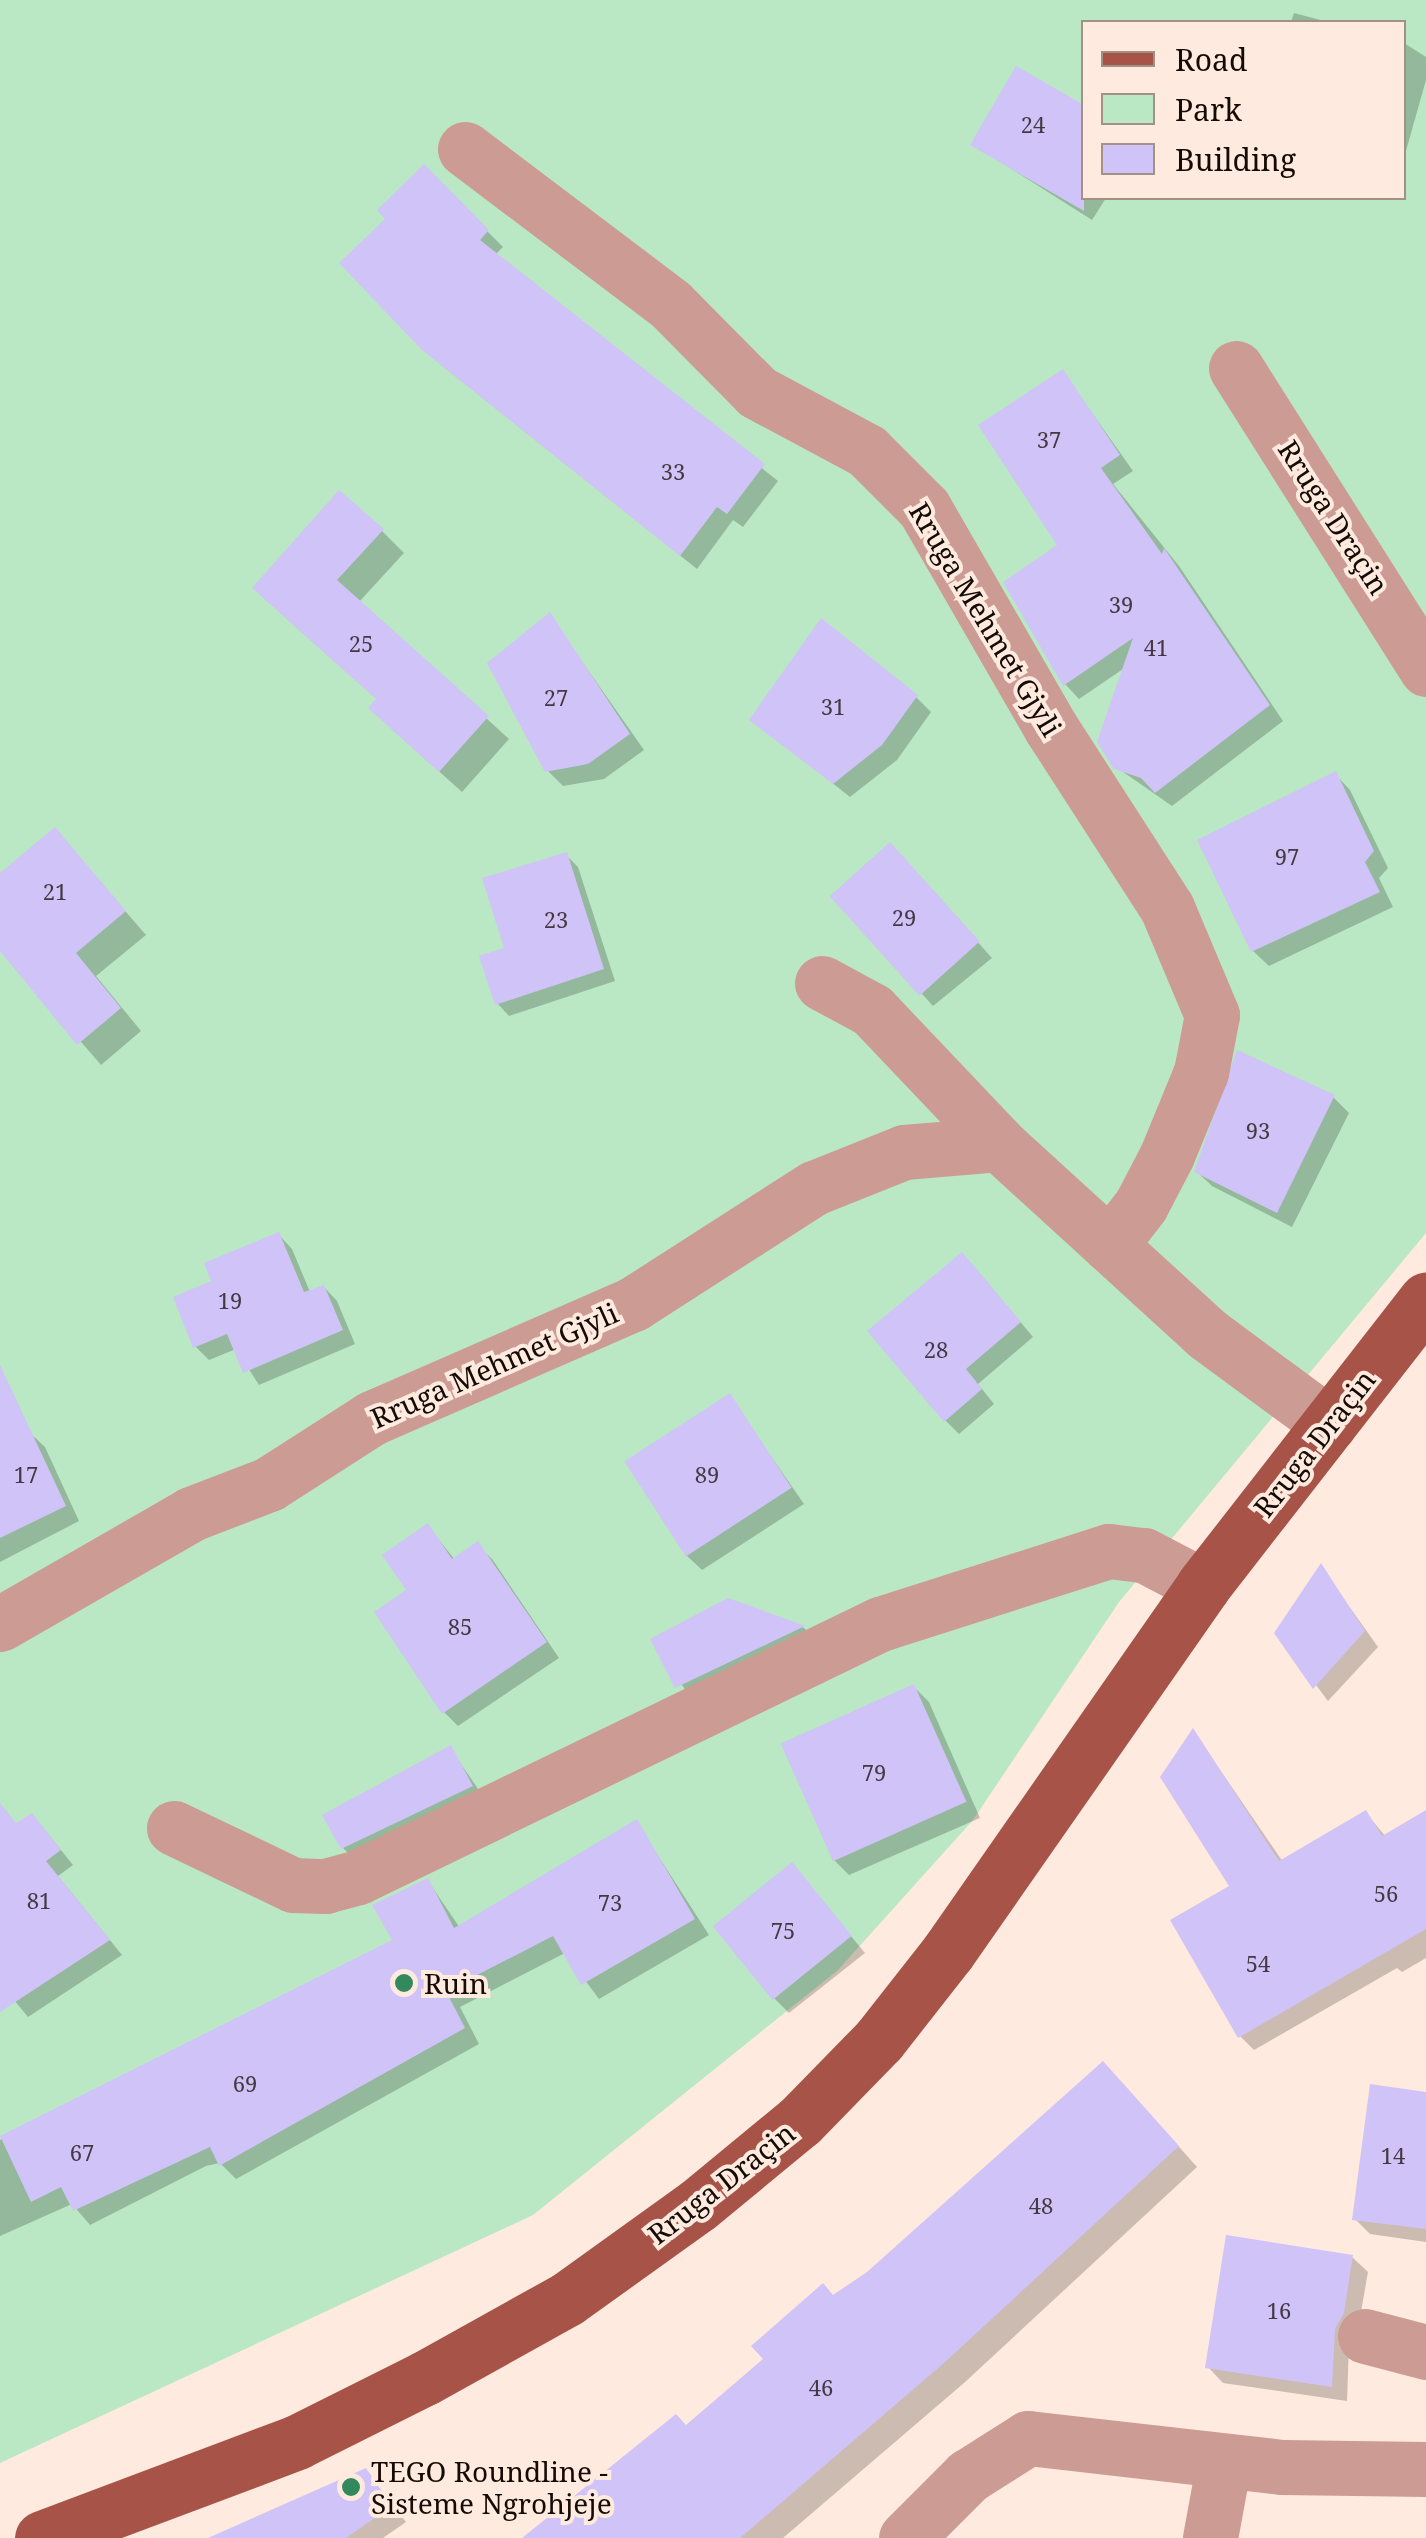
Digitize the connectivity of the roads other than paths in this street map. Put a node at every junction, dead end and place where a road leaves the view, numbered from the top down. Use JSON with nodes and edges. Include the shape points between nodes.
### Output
{"nodes":[{"id":1,"x":465,"y":149,"type":"dead end"},
{"id":2,"x":1236,"y":368,"type":"dead end"},
{"id":3,"x":1426,"y":669,"type":"edge"},
{"id":4,"x":822,"y":983,"type":"dead end"},
{"id":5,"x":999,"y":1144,"type":"junction"},
{"id":6,"x":1110,"y":1245,"type":"junction"},
{"id":7,"x":1426,"y":1300,"type":"edge"},
{"id":8,"x":1329,"y":1424,"type":"junction"},
{"id":9,"x":1203,"y":1586,"type":"junction"},
{"id":10,"x":0,"y":1624,"type":"edge"},
{"id":11,"x":174,"y":1828,"type":"dead end"},
{"id":12,"x":1365,"y":2336,"type":"dead end"},
{"id":13,"x":1426,"y":2352,"type":"edge"},
{"id":14,"x":1224,"y":2462,"type":"junction"},
{"id":15,"x":1426,"y":2468,"type":"edge"},
{"id":16,"x":42,"y":2538,"type":"edge"},
{"id":17,"x":906,"y":2538,"type":"edge"},
{"id":18,"x":1210,"y":2538,"type":"edge"}],
"edges":[{"from":1,"to":6,"type":"street","name":"Rruga Mehmet Gjyli","via":[[671,306],[758,392],[867,451],[924,508],[1051,728],[1166,908],[1212,1015],[1202,1072],[1167,1155],[1142,1205]]},
{"from":2,"to":3,"type":"street","name":"Rruga Draçin"},
{"from":4,"to":5,"type":"street","via":[[872,1010]]},
{"from":5,"to":6,"type":"street"},
{"from":5,"to":10,"type":"street","name":"Rruga Mehmet Gjyli","via":[[904,1152],[814,1188],[633,1304],[372,1418],[269,1484],[192,1514]]},
{"from":6,"to":8,"type":"street","via":[[1207,1334]]},
{"from":7,"to":8,"type":"main road","name":"Rruga Draçin"},
{"from":8,"to":9,"type":"main road","name":"Rruga Draçin"},
{"from":9,"to":11,"type":"street","via":[[1144,1555],[1109,1551],[880,1624],[358,1877],[325,1886],[293,1885]]},
{"from":9,"to":16,"type":"main road","name":"Rruga Draçin","via":[[948,1952],[879,2040],[800,2121],[698,2206],[567,2299],[425,2378],[297,2442]]},
{"from":12,"to":13,"type":"street"},
{"from":14,"to":15,"type":"street"},
{"from":14,"to":17,"type":"street","via":[[1045,2438],[1018,2442],[968,2476]]},
{"from":14,"to":18,"type":"street"}]}
